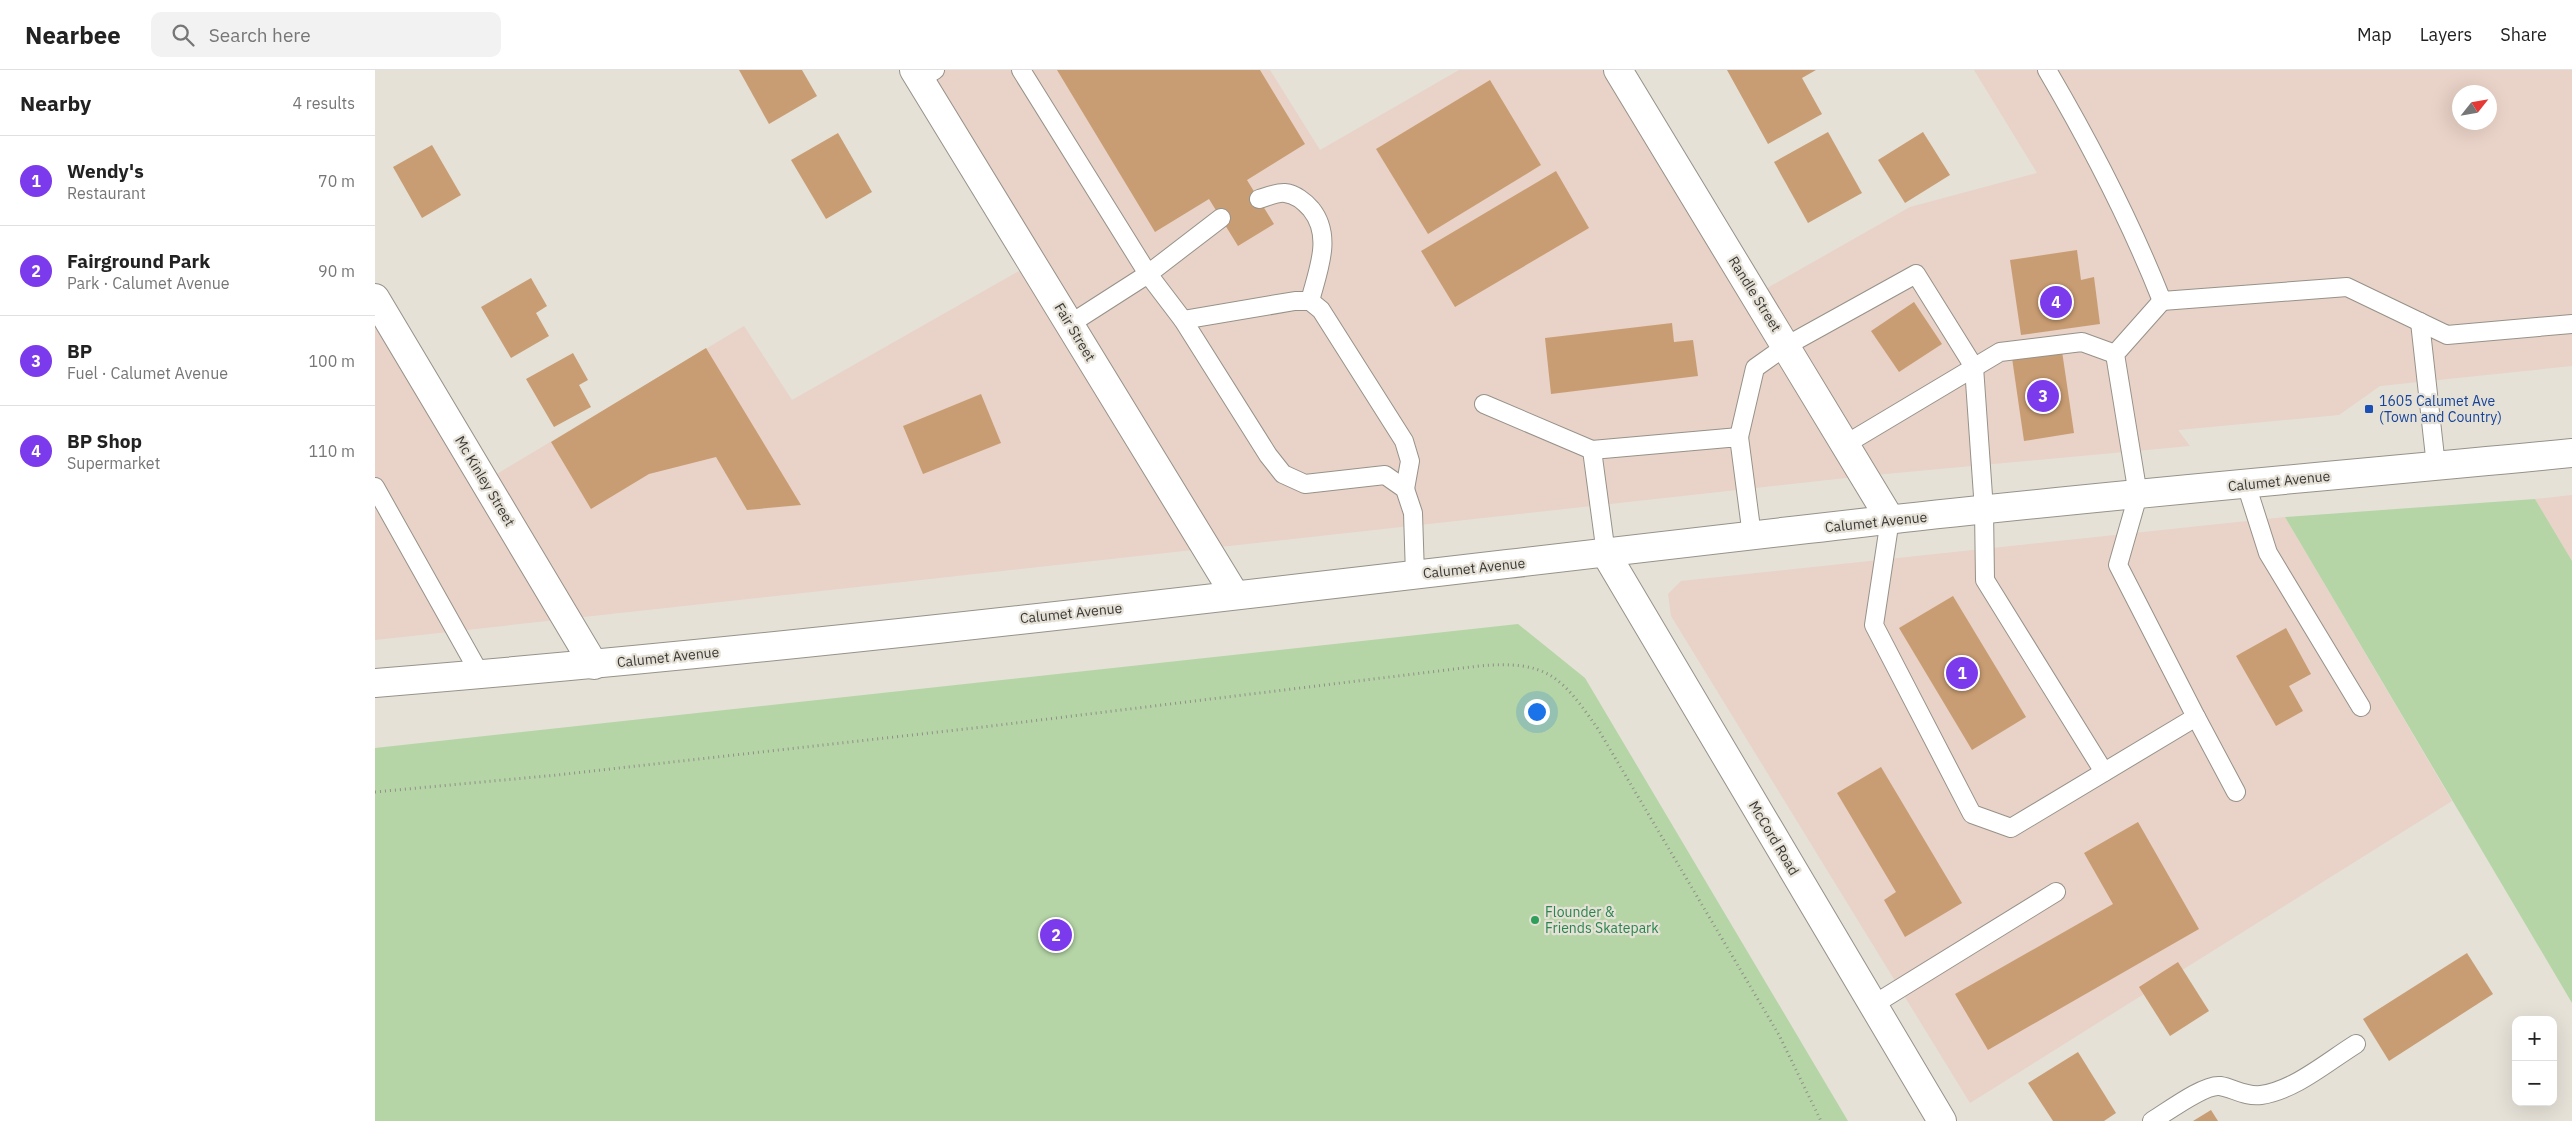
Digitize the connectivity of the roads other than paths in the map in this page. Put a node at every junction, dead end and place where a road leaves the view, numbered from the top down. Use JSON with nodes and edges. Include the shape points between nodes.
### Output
{"nodes":[{"id":1,"x":1021,"y":70,"type":"edge"},
{"id":2,"x":1618,"y":70,"type":"edge"},
{"id":3,"x":2047,"y":70,"type":"edge"},
{"id":4,"x":923,"y":73,"type":"edge"},
{"id":5,"x":1259,"y":199,"type":"dead end"},
{"id":6,"x":1221,"y":218,"type":"dead end"},
{"id":7,"x":1148,"y":274,"type":"junction"},
{"id":8,"x":375,"y":298,"type":"edge"},
{"id":9,"x":1310,"y":301,"type":"junction"},
{"id":10,"x":2162,"y":302,"type":"junction"},
{"id":11,"x":1183,"y":320,"type":"junction"},
{"id":12,"x":2420,"y":322,"type":"junction"},
{"id":13,"x":1070,"y":324,"type":"junction"},
{"id":14,"x":2572,"y":324,"type":"edge"},
{"id":15,"x":1786,"y":346,"type":"junction"},
{"id":16,"x":2115,"y":354,"type":"junction"},
{"id":17,"x":1973,"y":367,"type":"junction"},
{"id":18,"x":1484,"y":404,"type":"dead end"},
{"id":19,"x":1739,"y":437,"type":"junction"},
{"id":20,"x":1846,"y":444,"type":"junction"},
{"id":21,"x":1592,"y":450,"type":"junction"},
{"id":22,"x":2572,"y":453,"type":"edge"},
{"id":23,"x":2436,"y":466,"type":"junction"},
{"id":24,"x":2246,"y":484,"type":"junction"},
{"id":25,"x":375,"y":488,"type":"edge"},
{"id":26,"x":1405,"y":489,"type":"junction"},
{"id":27,"x":2138,"y":495,"type":"junction"},
{"id":28,"x":1984,"y":510,"type":"junction"},
{"id":29,"x":1890,"y":519,"type":"junction"},
{"id":30,"x":1752,"y":536,"type":"junction"},
{"id":31,"x":1606,"y":554,"type":"junction"},
{"id":32,"x":1415,"y":575,"type":"junction"},
{"id":33,"x":1235,"y":595,"type":"junction"},
{"id":34,"x":594,"y":665,"type":"junction"},
{"id":35,"x":479,"y":674,"type":"junction"},
{"id":36,"x":375,"y":683,"type":"edge"},
{"id":37,"x":2361,"y":707,"type":"dead end"},
{"id":38,"x":2196,"y":717,"type":"junction"},
{"id":39,"x":2104,"y":772,"type":"junction"},
{"id":40,"x":2235,"y":792,"type":"dead end"},
{"id":41,"x":2056,"y":892,"type":"dead end"},
{"id":42,"x":1873,"y":1004,"type":"junction"},
{"id":43,"x":2356,"y":1044,"type":"dead end"},
{"id":44,"x":1942,"y":1121,"type":"edge"},
{"id":45,"x":2152,"y":1121,"type":"edge"}],
"edges":[{"from":1,"to":7,"type":"lane"},
{"from":2,"to":15,"type":"main road","name":"Randle Street"},
{"from":3,"to":10,"type":"lane","via":[[2096,154],[2139,241]]},
{"from":4,"to":13,"type":"main road","name":"Fair Street"},
{"from":5,"to":9,"type":"lane","via":[[1285,193],[1305,201],[1317,216],[1323,232],[1322,252]]},
{"from":6,"to":7,"type":"lane"},
{"from":7,"to":11,"type":"lane"},
{"from":7,"to":13,"type":"lane"},
{"from":8,"to":34,"type":"main road","name":"Mc Kinley Street"},
{"from":9,"to":11,"type":"lane"},
{"from":9,"to":26,"type":"lane","via":[[1321,310],[1404,441],[1410,461]]},
{"from":10,"to":12,"type":"lane","via":[[2347,287]]},
{"from":10,"to":16,"type":"lane"},
{"from":11,"to":26,"type":"lane","via":[[1283,474],[1305,484],[1385,475]]},
{"from":12,"to":14,"type":"lane","via":[[2447,335]]},
{"from":12,"to":23,"type":"lane"},
{"from":13,"to":33,"type":"main road","name":"Fair Street"},
{"from":15,"to":17,"type":"lane","via":[[1916,274]]},
{"from":15,"to":19,"type":"lane","via":[[1755,368]]},
{"from":15,"to":20,"type":"main road","name":"Randle Street"},
{"from":16,"to":17,"type":"lane","via":[[2082,342],[2000,352]]},
{"from":16,"to":27,"type":"lane"},
{"from":17,"to":20,"type":"lane"},
{"from":17,"to":28,"type":"lane"},
{"from":18,"to":21,"type":"lane"},
{"from":19,"to":21,"type":"lane"},
{"from":19,"to":30,"type":"lane"},
{"from":20,"to":29,"type":"main road","name":"Randle Street"},
{"from":21,"to":31,"type":"lane"},
{"from":22,"to":23,"type":"main road","name":"Calumet Avenue"},
{"from":23,"to":24,"type":"main road","name":"Calumet Avenue"},
{"from":24,"to":27,"type":"main road","name":"Calumet Avenue"},
{"from":24,"to":37,"type":"lane","via":[[2268,553]]},
{"from":25,"to":35,"type":"lane"},
{"from":26,"to":32,"type":"lane","via":[[1413,514]]},
{"from":27,"to":28,"type":"main road","name":"Calumet Avenue"},
{"from":27,"to":38,"type":"lane","via":[[2118,565]]},
{"from":28,"to":29,"type":"main road","name":"Calumet Avenue"},
{"from":28,"to":39,"type":"lane","via":[[1985,580]]},
{"from":29,"to":30,"type":"main road","name":"Calumet Avenue"},
{"from":29,"to":39,"type":"lane","via":[[1874,624],[1972,814],[2011,828]]},
{"from":30,"to":31,"type":"main road","name":"Calumet Avenue"},
{"from":31,"to":32,"type":"main road","name":"Calumet Avenue"},
{"from":31,"to":42,"type":"main road","name":"McCord Road"},
{"from":32,"to":33,"type":"main road","name":"Calumet Avenue"},
{"from":33,"to":34,"type":"main road","name":"Calumet Avenue"},
{"from":34,"to":35,"type":"main road","name":"Calumet Avenue"},
{"from":35,"to":36,"type":"main road","name":"Calumet Avenue"},
{"from":38,"to":39,"type":"lane"},
{"from":38,"to":40,"type":"lane"},
{"from":41,"to":42,"type":"lane"},
{"from":42,"to":44,"type":"main road","name":"McCord Road"},
{"from":43,"to":45,"type":"lane","via":[[2288,1086],[2260,1095],[2236,1093],[2219,1086],[2201,1091]]}]}
